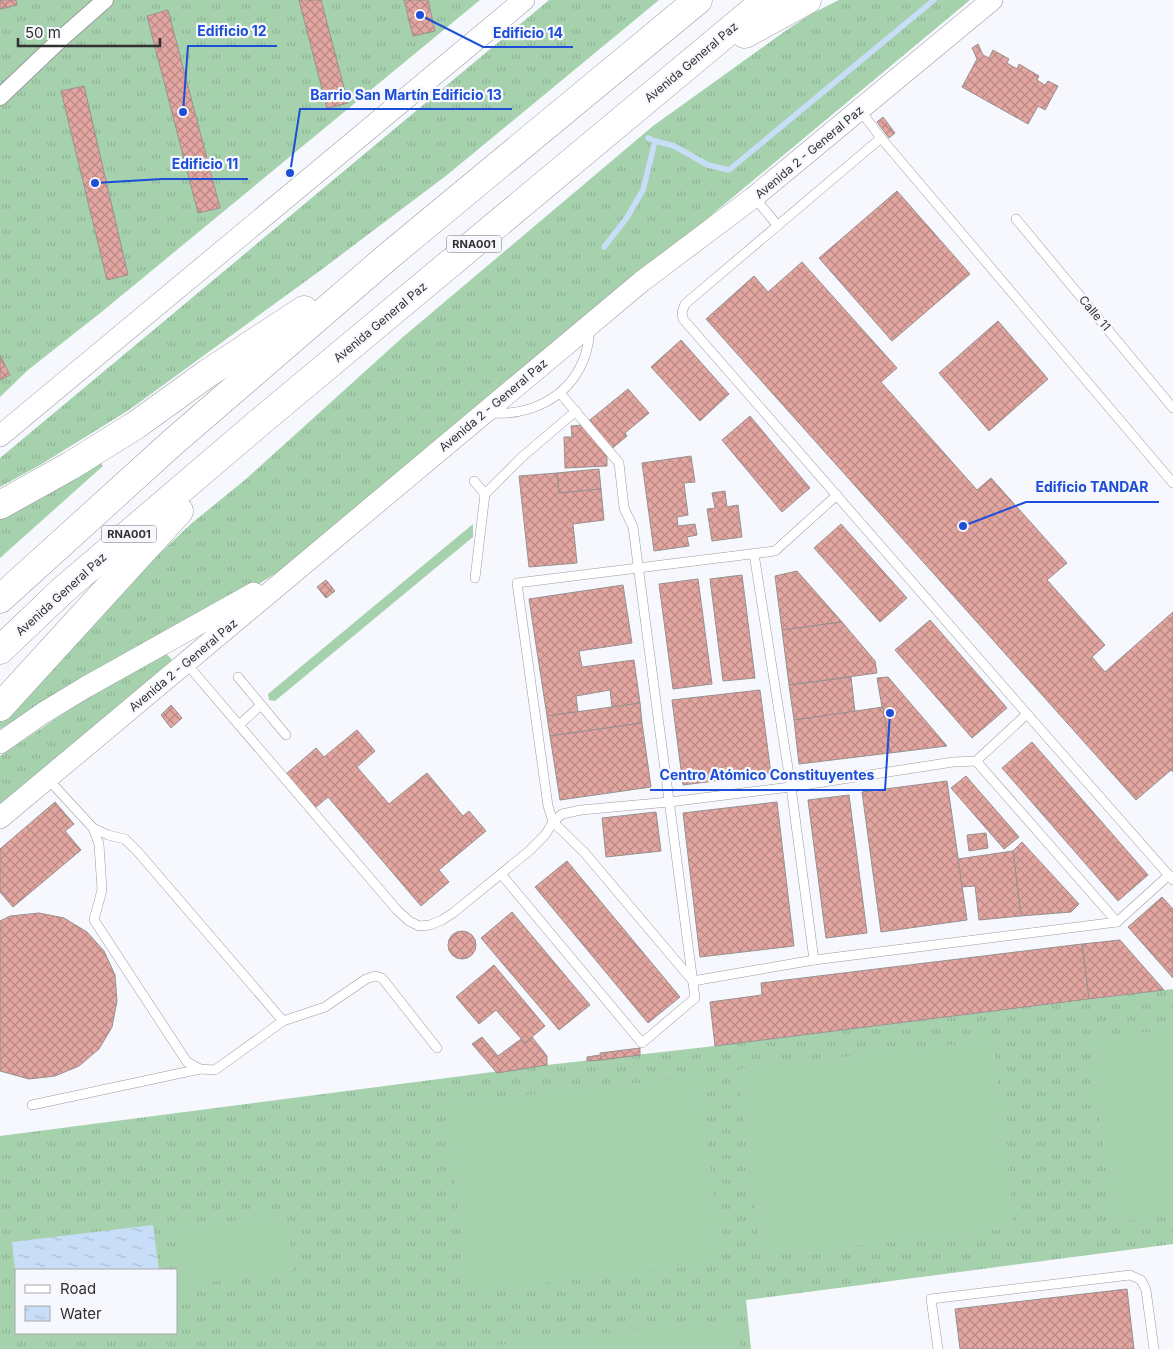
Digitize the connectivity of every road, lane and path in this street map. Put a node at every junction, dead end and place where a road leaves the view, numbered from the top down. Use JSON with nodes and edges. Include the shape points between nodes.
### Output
{"nodes":[{"id":1,"x":104,"y":0,"type":"edge"},
{"id":2,"x":524,"y":0,"type":"edge"},
{"id":3,"x":698,"y":0,"type":"edge"},
{"id":4,"x":766,"y":0,"type":"edge"},
{"id":5,"x":806,"y":0,"type":"edge"},
{"id":6,"x":992,"y":0,"type":"edge"},
{"id":7,"x":686,"y":66,"type":"junction"},
{"id":8,"x":0,"y":97,"type":"edge"},
{"id":9,"x":860,"y":110,"type":"junction"},
{"id":10,"x":881,"y":138,"type":"junction"},
{"id":11,"x":754,"y":197,"type":"junction"},
{"id":12,"x":1016,"y":218,"type":"dead end"},
{"id":13,"x":778,"y":226,"type":"junction"},
{"id":14,"x":391,"y":254,"type":"junction"},
{"id":15,"x":591,"y":324,"type":"junction"},
{"id":16,"x":560,"y":393,"type":"junction"},
{"id":17,"x":1173,"y":408,"type":"edge"},
{"id":18,"x":576,"y":411,"type":"junction"},
{"id":19,"x":485,"y":412,"type":"junction"},
{"id":20,"x":261,"y":421,"type":"junction"},
{"id":21,"x":0,"y":436,"type":"edge"},
{"id":22,"x":474,"y":482,"type":"dead end"},
{"id":23,"x":1173,"y":484,"type":"edge"},
{"id":24,"x":485,"y":494,"type":"junction"},
{"id":25,"x":837,"y":495,"type":"junction"},
{"id":26,"x":0,"y":505,"type":"edge"},
{"id":27,"x":754,"y":554,"type":"junction"},
{"id":28,"x":302,"y":566,"type":"junction"},
{"id":29,"x":640,"y":568,"type":"junction"},
{"id":30,"x":476,"y":578,"type":"dead end"},
{"id":31,"x":0,"y":599,"type":"edge"},
{"id":32,"x":0,"y":650,"type":"edge"},
{"id":33,"x":186,"y":663,"type":"junction"},
{"id":34,"x":238,"y":677,"type":"dead end"},
{"id":35,"x":261,"y":706,"type":"junction"},
{"id":36,"x":0,"y":707,"type":"edge"},
{"id":37,"x":1027,"y":714,"type":"junction"},
{"id":38,"x":239,"y":725,"type":"junction"},
{"id":39,"x":286,"y":735,"type":"dead end"},
{"id":40,"x":0,"y":743,"type":"edge"},
{"id":41,"x":976,"y":761,"type":"junction"},
{"id":42,"x":47,"y":778,"type":"junction"},
{"id":43,"x":791,"y":787,"type":"junction"},
{"id":44,"x":669,"y":802,"type":"junction"},
{"id":45,"x":0,"y":818,"type":"edge"},
{"id":46,"x":553,"y":822,"type":"junction"},
{"id":47,"x":93,"y":828,"type":"junction"},
{"id":48,"x":501,"y":874,"type":"junction"},
{"id":49,"x":1171,"y":877,"type":"edge"},
{"id":50,"x":1117,"y":922,"type":"junction"},
{"id":51,"x":814,"y":960,"type":"junction"},
{"id":52,"x":693,"y":981,"type":"junction"},
{"id":53,"x":283,"y":1021,"type":"junction"},
{"id":54,"x":437,"y":1048,"type":"dead end"},
{"id":55,"x":200,"y":1069,"type":"junction"},
{"id":56,"x":32,"y":1105,"type":"dead end"},
{"id":57,"x":938,"y":1349,"type":"edge"},
{"id":58,"x":1154,"y":1349,"type":"edge"}],
"edges":[{"from":1,"to":8,"type":"street"},
{"from":2,"to":21,"type":"street"},
{"from":3,"to":14,"type":"highway","number":"RNA001"},
{"from":4,"to":7,"type":"highway","name":"Avenida General Paz","number":"RNA001"},
{"from":5,"to":7,"type":"highway"},
{"from":6,"to":9,"type":"street","name":"Avenida 2 - General Paz"},
{"from":7,"to":20,"type":"highway","name":"Avenida General Paz","number":"RNA001"},
{"from":9,"to":10,"type":"lane"},
{"from":9,"to":11,"type":"street","name":"Avenida 2 - General Paz"},
{"from":10,"to":13,"type":"lane"},
{"from":10,"to":23,"type":"lane"},
{"from":11,"to":13,"type":"lane"},
{"from":11,"to":15,"type":"street","name":"Avenida 2 - General Paz"},
{"from":12,"to":17,"type":"lane","name":"Calle 11"},
{"from":13,"to":25,"type":"lane","via":[[685,304],[682,318]]},
{"from":14,"to":26,"type":"highway","via":[[208,373],[136,425]]},
{"from":14,"to":31,"type":"highway","number":"RNA001","via":[[172,443]]},
{"from":15,"to":16,"type":"lane","via":[[583,362]]},
{"from":15,"to":19,"type":"street","name":"Avenida 2 - General Paz"},
{"from":16,"to":18,"type":"lane"},
{"from":16,"to":19,"type":"lane","via":[[525,411]]},
{"from":18,"to":24,"type":"lane"},
{"from":18,"to":29,"type":"lane","via":[[619,462],[624,508],[633,527]]},
{"from":19,"to":28,"type":"street","name":"Avenida 2 - General Paz"},
{"from":20,"to":32,"type":"highway","name":"Avenida General Paz","number":"RNA001","via":[[63,590]]},
{"from":20,"to":36,"type":"highway"},
{"from":22,"to":24,"type":"lane"},
{"from":24,"to":30,"type":"lane"},
{"from":25,"to":27,"type":"lane","via":[[775,551]]},
{"from":25,"to":37,"type":"lane"},
{"from":27,"to":29,"type":"lane"},
{"from":27,"to":43,"type":"lane"},
{"from":28,"to":33,"type":"street","name":"Avenida 2 - General Paz"},
{"from":28,"to":40,"type":"street","via":[[86,687]]},
{"from":29,"to":44,"type":"lane"},
{"from":29,"to":46,"type":"lane","via":[[516,583]]},
{"from":33,"to":38,"type":"lane"},
{"from":33,"to":42,"type":"street","name":"Avenida 2 - General Paz"},
{"from":34,"to":35,"type":"lane"},
{"from":35,"to":38,"type":"lane"},
{"from":35,"to":39,"type":"lane"},
{"from":37,"to":41,"type":"lane"},
{"from":37,"to":49,"type":"lane"},
{"from":38,"to":48,"type":"lane","via":[[408,921],[419,926],[442,920]]},
{"from":41,"to":43,"type":"lane"},
{"from":41,"to":50,"type":"lane"},
{"from":42,"to":45,"type":"street","name":"Avenida 2 - General Paz"},
{"from":42,"to":47,"type":"lane"},
{"from":43,"to":44,"type":"lane"},
{"from":43,"to":51,"type":"lane"},
{"from":44,"to":46,"type":"lane","via":[[581,810],[562,814]]},
{"from":44,"to":52,"type":"lane"},
{"from":46,"to":48,"type":"lane","via":[[545,835]]},
{"from":46,"to":52,"type":"lane","via":[[584,852]]},
{"from":47,"to":53,"type":"lane","via":[[125,839],[138,852]]},
{"from":47,"to":55,"type":"lane","via":[[99,844],[102,890],[94,920],[187,1062]]},
{"from":48,"to":52,"type":"lane","via":[[642,1043],[695,998]]},
{"from":49,"to":50,"type":"lane"},
{"from":50,"to":51,"type":"lane"},
{"from":51,"to":52,"type":"lane"},
{"from":53,"to":54,"type":"lane","via":[[326,1007],[375,976],[382,978]]},
{"from":53,"to":55,"type":"lane","via":[[215,1070]]},
{"from":55,"to":56,"type":"lane"},
{"from":57,"to":58,"type":"lane","via":[[931,1299],[1130,1275],[1141,1280],[1146,1290]]}]}
